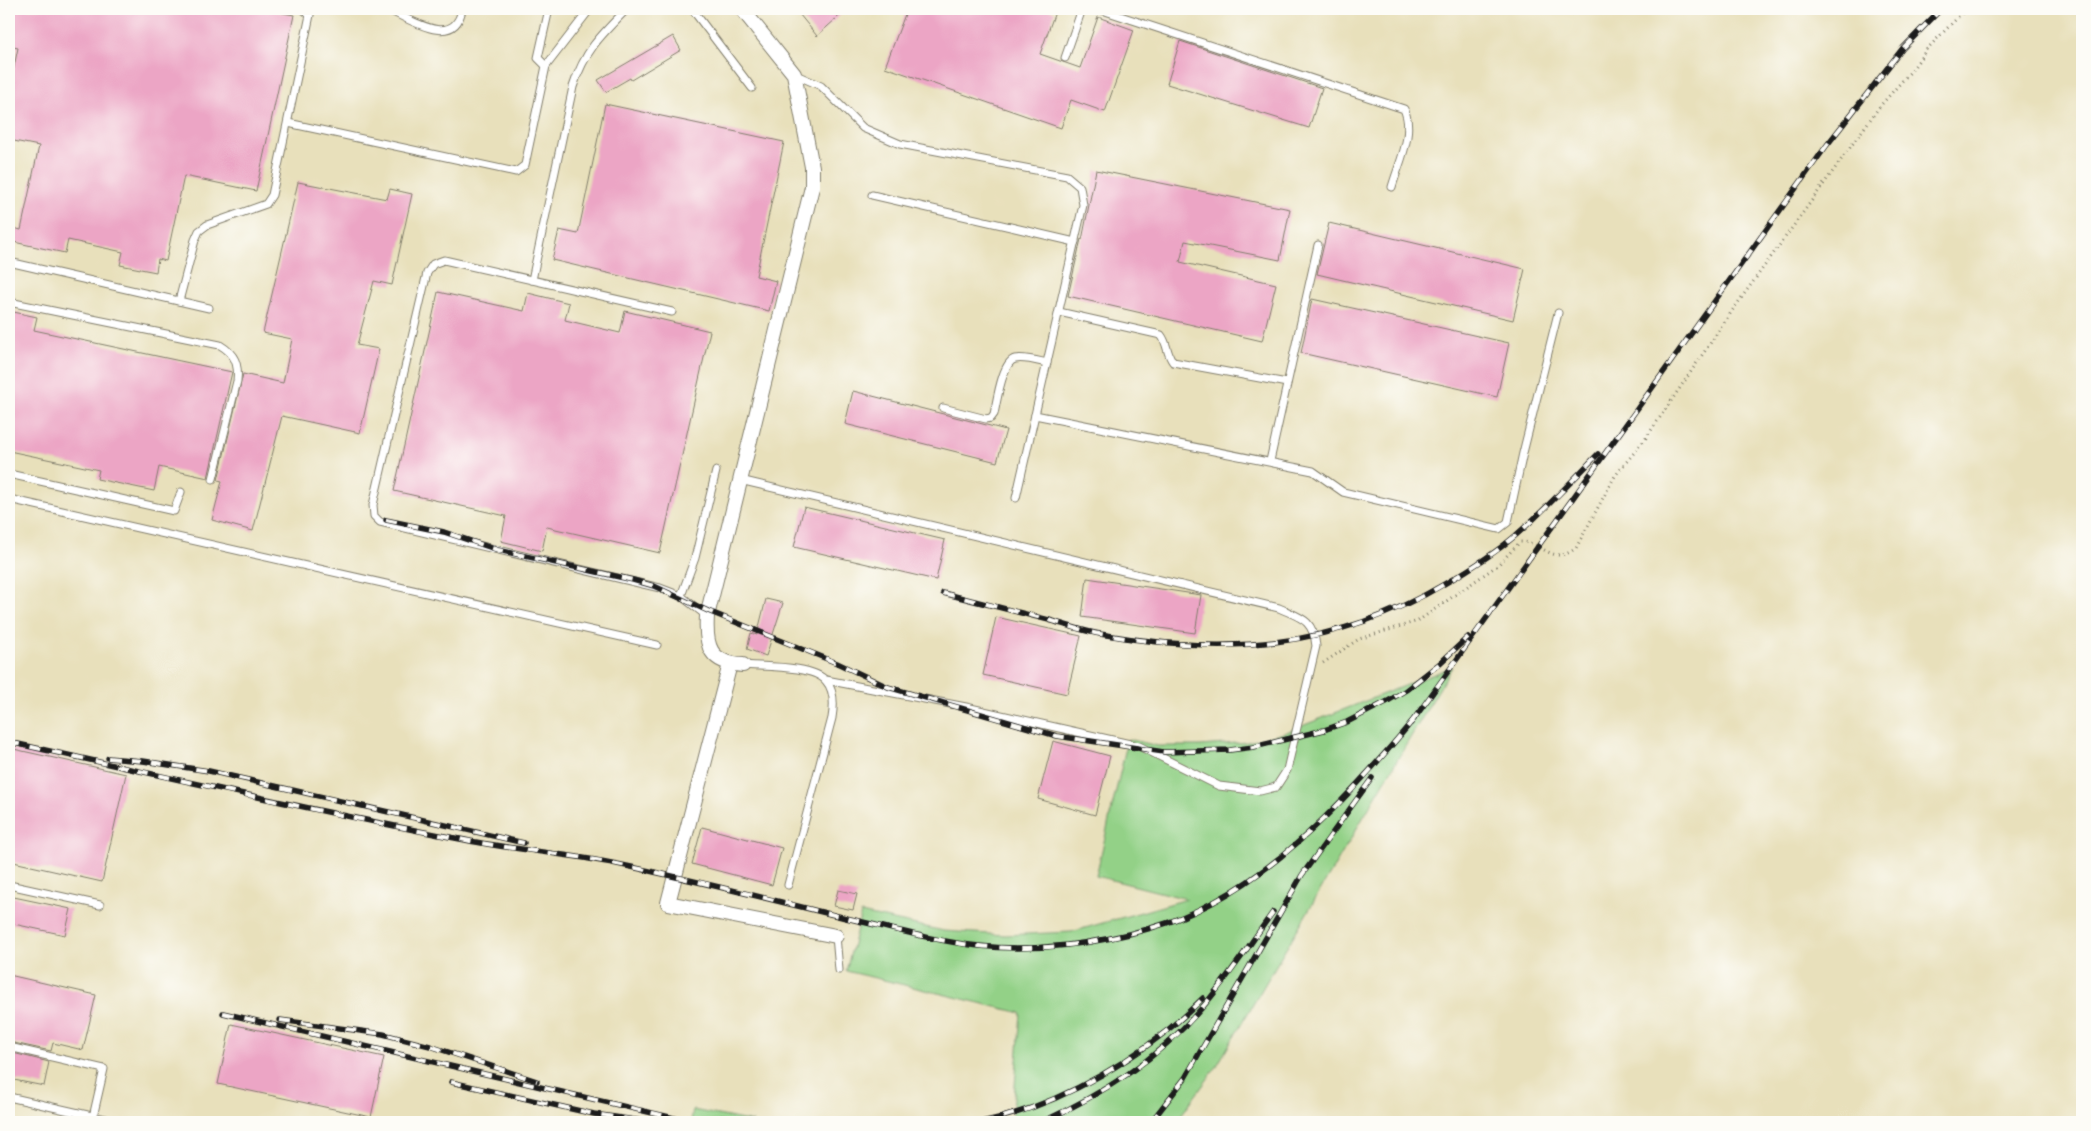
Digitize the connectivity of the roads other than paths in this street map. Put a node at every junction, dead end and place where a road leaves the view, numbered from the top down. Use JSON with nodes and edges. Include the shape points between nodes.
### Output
{"nodes":[{"id":1,"x":303,"y":9,"type":"edge"},
{"id":2,"x":387,"y":9,"type":"edge"},
{"id":3,"x":462,"y":9,"type":"edge"},
{"id":4,"x":549,"y":9,"type":"edge"},
{"id":5,"x":590,"y":9,"type":"edge"},
{"id":6,"x":627,"y":9,"type":"edge"},
{"id":7,"x":692,"y":9,"type":"edge"},
{"id":8,"x":742,"y":9,"type":"edge"},
{"id":9,"x":1082,"y":9,"type":"edge"},
{"id":10,"x":1099,"y":9,"type":"edge"},
{"id":11,"x":1066,"y":58,"type":"dead end"},
{"id":12,"x":546,"y":66,"type":"junction"},
{"id":13,"x":794,"y":74,"type":"junction"},
{"id":14,"x":752,"y":88,"type":"dead end"},
{"id":15,"x":288,"y":123,"type":"junction"},
{"id":16,"x":1392,"y":187,"type":"dead end"},
{"id":17,"x":872,"y":195,"type":"dead end"},
{"id":18,"x":1075,"y":242,"type":"junction"},
{"id":19,"x":1318,"y":245,"type":"dead end"},
{"id":20,"x":9,"y":262,"type":"edge"},
{"id":21,"x":532,"y":280,"type":"junction"},
{"id":22,"x":179,"y":301,"type":"junction"},
{"id":23,"x":9,"y":302,"type":"edge"},
{"id":24,"x":209,"y":308,"type":"dead end"},
{"id":25,"x":672,"y":312,"type":"dead end"},
{"id":26,"x":1059,"y":312,"type":"junction"},
{"id":27,"x":1558,"y":313,"type":"dead end"},
{"id":28,"x":1047,"y":363,"type":"junction"},
{"id":29,"x":1287,"y":383,"type":"junction"},
{"id":30,"x":942,"y":408,"type":"dead end"},
{"id":31,"x":1035,"y":415,"type":"junction"},
{"id":32,"x":1270,"y":461,"type":"junction"},
{"id":33,"x":716,"y":471,"type":"dead end"},
{"id":34,"x":9,"y":474,"type":"edge"},
{"id":35,"x":213,"y":479,"type":"dead end"},
{"id":36,"x":740,"y":480,"type":"junction"},
{"id":37,"x":181,"y":492,"type":"dead end"},
{"id":38,"x":1016,"y":498,"type":"dead end"},
{"id":39,"x":9,"y":499,"type":"edge"},
{"id":40,"x":681,"y":596,"type":"junction"},
{"id":41,"x":707,"y":616,"type":"junction"},
{"id":42,"x":657,"y":645,"type":"dead end"},
{"id":43,"x":737,"y":665,"type":"junction"},
{"id":44,"x":826,"y":680,"type":"junction"},
{"id":45,"x":9,"y":885,"type":"edge"},
{"id":46,"x":788,"y":885,"type":"dead end"},
{"id":47,"x":100,"y":905,"type":"dead end"},
{"id":48,"x":836,"y":936,"type":"joint"},
{"id":49,"x":839,"y":970,"type":"dead end"},
{"id":50,"x":9,"y":1047,"type":"edge"},
{"id":51,"x":9,"y":1097,"type":"edge"},
{"id":52,"x":93,"y":1116,"type":"junction"},
{"id":53,"x":118,"y":1122,"type":"edge"}],
"edges":[{"from":1,"to":15,"type":"lane","via":[[310,15]]},
{"from":2,"to":3,"type":"lane","via":[[422,25],[444,30],[455,26]]},
{"from":4,"to":12,"type":"lane","via":[[538,58]]},
{"from":5,"to":12,"type":"lane"},
{"from":6,"to":21,"type":"lane","via":[[592,46],[579,69]]},
{"from":7,"to":14,"type":"lane"},
{"from":8,"to":13,"type":"street"},
{"from":9,"to":11,"type":"lane"},
{"from":10,"to":16,"type":"lane","via":[[1404,109],[1409,130]]},
{"from":12,"to":15,"type":"lane","via":[[524,165],[516,172]]},
{"from":13,"to":18,"type":"lane","via":[[821,86],[862,128],[900,144],[1067,176],[1080,187],[1083,205]]},
{"from":13,"to":36,"type":"street","via":[[812,167],[812,187]]},
{"from":15,"to":22,"type":"lane","via":[[272,195],[266,204],[207,225],[199,231]]},
{"from":17,"to":18,"type":"lane"},
{"from":18,"to":26,"type":"lane"},
{"from":19,"to":29,"type":"lane"},
{"from":20,"to":22,"type":"lane"},
{"from":21,"to":25,"type":"lane"},
{"from":21,"to":40,"type":"lane","via":[[444,260],[433,264],[427,273],[373,504],[374,516],[380,522],[660,588]]},
{"from":22,"to":24,"type":"lane"},
{"from":23,"to":35,"type":"lane","via":[[220,345],[230,351],[238,368],[237,381]]},
{"from":26,"to":28,"type":"lane"},
{"from":26,"to":29,"type":"lane","via":[[1161,335],[1174,362]]},
{"from":27,"to":32,"type":"lane","via":[[1508,522],[1503,527],[1499,529],[1344,492],[1313,471]]},
{"from":28,"to":30,"type":"lane","via":[[1010,361],[1005,368],[991,418]]},
{"from":28,"to":31,"type":"lane"},
{"from":29,"to":32,"type":"lane"},
{"from":31,"to":32,"type":"lane"},
{"from":31,"to":38,"type":"lane"},
{"from":33,"to":40,"type":"lane","via":[[695,558]]},
{"from":34,"to":37,"type":"lane","via":[[174,511]]},
{"from":36,"to":41,"type":"street"},
{"from":36,"to":44,"type":"lane","via":[[1279,608],[1308,621],[1316,646],[1287,770],[1276,787],[1260,791],[1219,786],[1139,746]]},
{"from":39,"to":42,"type":"lane"},
{"from":40,"to":41,"type":"lane"},
{"from":41,"to":43,"type":"street","via":[[708,646],[718,658]]},
{"from":43,"to":44,"type":"lane","via":[[797,670]]},
{"from":43,"to":48,"type":"street","via":[[668,903]]},
{"from":44,"to":46,"type":"lane","via":[[833,696],[832,718]]},
{"from":45,"to":47,"type":"lane"},
{"from":48,"to":49,"type":"lane"},
{"from":50,"to":52,"type":"lane","via":[[104,1069]]},
{"from":51,"to":52,"type":"lane"},
{"from":52,"to":53,"type":"lane"}]}
